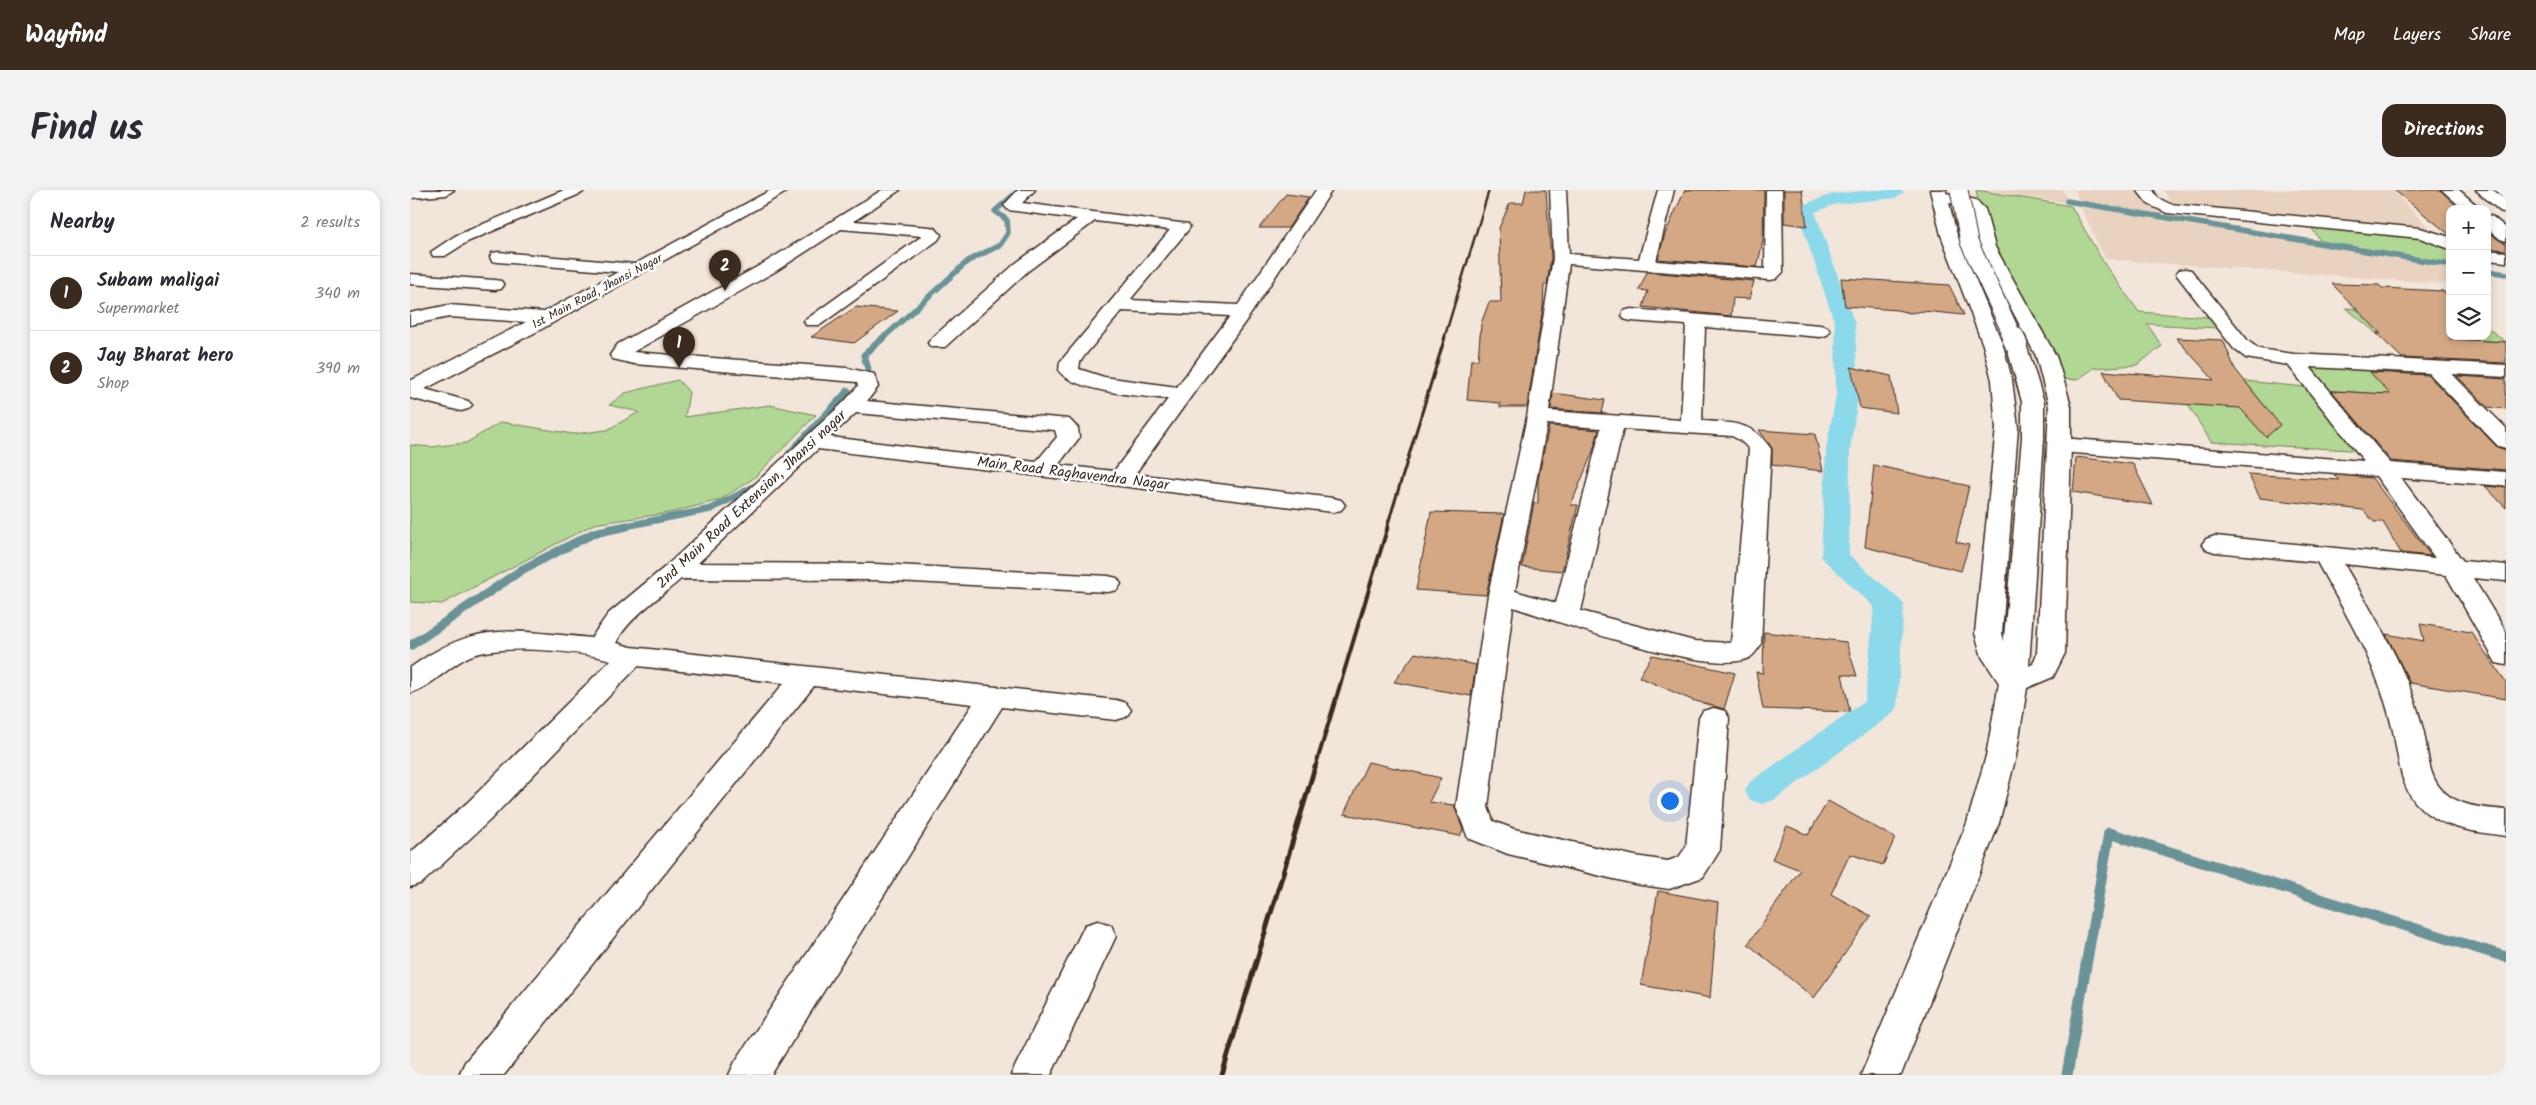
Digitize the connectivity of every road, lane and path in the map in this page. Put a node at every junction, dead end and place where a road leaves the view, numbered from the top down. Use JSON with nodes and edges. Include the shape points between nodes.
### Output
{"nodes":[{"id":1,"x":439,"y":190,"type":"edge"},
{"id":2,"x":577,"y":190,"type":"edge"},
{"id":3,"x":782,"y":190,"type":"edge"},
{"id":4,"x":892,"y":190,"type":"edge"},
{"id":5,"x":1027,"y":190,"type":"edge"},
{"id":6,"x":1324,"y":190,"type":"edge"},
{"id":7,"x":1558,"y":190,"type":"edge"},
{"id":8,"x":1666,"y":190,"type":"edge"},
{"id":9,"x":1774,"y":190,"type":"edge"},
{"id":10,"x":2146,"y":190,"type":"edge"},
{"id":11,"x":2450,"y":190,"type":"edge"},
{"id":12,"x":2484,"y":190,"type":"edge"},
{"id":13,"x":1946,"y":192,"type":"edge"},
{"id":14,"x":410,"y":193,"type":"edge"},
{"id":15,"x":2468,"y":205,"type":"edge"},
{"id":16,"x":2506,"y":208,"type":"edge"},
{"id":17,"x":1091,"y":217,"type":"junction"},
{"id":18,"x":2491,"y":223,"type":"edge"},
{"id":19,"x":838,"y":224,"type":"junction"},
{"id":20,"x":2506,"y":236,"type":"edge"},
{"id":21,"x":2446,"y":242,"type":"edge"},
{"id":22,"x":439,"y":252,"type":"dead end"},
{"id":23,"x":2491,"y":255,"type":"edge"},
{"id":24,"x":498,"y":257,"type":"dead end"},
{"id":25,"x":2506,"y":257,"type":"edge"},
{"id":26,"x":1561,"y":258,"type":"junction"},
{"id":27,"x":1646,"y":265,"type":"junction"},
{"id":28,"x":638,"y":269,"type":"junction"},
{"id":29,"x":2185,"y":274,"type":"dead end"},
{"id":30,"x":410,"y":279,"type":"edge"},
{"id":31,"x":495,"y":285,"type":"dead end"},
{"id":32,"x":1976,"y":304,"type":"junction"},
{"id":33,"x":1118,"y":305,"type":"junction"},
{"id":34,"x":2020,"y":306,"type":"junction"},
{"id":35,"x":1243,"y":311,"type":"junction"},
{"id":36,"x":1631,"y":316,"type":"dead end"},
{"id":37,"x":547,"y":318,"type":"junction"},
{"id":38,"x":410,"y":319,"type":"edge"},
{"id":39,"x":812,"y":321,"type":"dead end"},
{"id":40,"x":1696,"y":321,"type":"junction"},
{"id":41,"x":1820,"y":331,"type":"dead end"},
{"id":42,"x":938,"y":343,"type":"dead end"},
{"id":43,"x":2294,"y":360,"type":"junction"},
{"id":44,"x":2433,"y":366,"type":"junction"},
{"id":45,"x":2506,"y":371,"type":"edge"},
{"id":46,"x":410,"y":391,"type":"edge"},
{"id":47,"x":1182,"y":394,"type":"junction"},
{"id":48,"x":461,"y":405,"type":"dead end"},
{"id":49,"x":851,"y":406,"type":"junction"},
{"id":50,"x":1538,"y":417,"type":"junction"},
{"id":51,"x":1614,"y":421,"type":"junction"},
{"id":52,"x":1691,"y":426,"type":"junction"},
{"id":53,"x":2506,"y":441,"type":"edge"},
{"id":54,"x":813,"y":442,"type":"junction"},
{"id":55,"x":2060,"y":445,"type":"junction"},
{"id":56,"x":1042,"y":469,"type":"junction"},
{"id":57,"x":2384,"y":470,"type":"junction"},
{"id":58,"x":1120,"y":479,"type":"junction"},
{"id":59,"x":2506,"y":479,"type":"edge"},
{"id":60,"x":1333,"y":505,"type":"dead end"},
{"id":61,"x":2215,"y":544,"type":"dead end"},
{"id":62,"x":2326,"y":555,"type":"junction"},
{"id":63,"x":2455,"y":568,"type":"junction"},
{"id":64,"x":675,"y":571,"type":"junction"},
{"id":65,"x":2506,"y":573,"type":"edge"},
{"id":66,"x":1108,"y":584,"type":"dead end"},
{"id":67,"x":1500,"y":595,"type":"junction"},
{"id":68,"x":1567,"y":614,"type":"junction"},
{"id":69,"x":617,"y":652,"type":"junction"},
{"id":70,"x":2506,"y":656,"type":"edge"},
{"id":71,"x":806,"y":676,"type":"junction"},
{"id":72,"x":2014,"y":682,"type":"junction"},
{"id":73,"x":410,"y":683,"type":"edge"},
{"id":74,"x":994,"y":696,"type":"junction"},
{"id":75,"x":1116,"y":710,"type":"dead end"},
{"id":76,"x":1714,"y":718,"type":"dead end"},
{"id":77,"x":2506,"y":823,"type":"edge"},
{"id":78,"x":410,"y":873,"type":"edge"},
{"id":79,"x":1098,"y":936,"type":"dead end"},
{"id":80,"x":479,"y":1075,"type":"edge"},
{"id":81,"x":749,"y":1075,"type":"edge"},
{"id":82,"x":1030,"y":1075,"type":"edge"},
{"id":83,"x":1881,"y":1075,"type":"edge"}],
"edges":[{"from":1,"to":14,"type":"main road"},
{"from":2,"to":22,"type":"main road","via":[[461,239]]},
{"from":3,"to":28,"type":"main road","name":"1st Main Road, Jhansi Nagar"},
{"from":4,"to":19,"type":"main road"},
{"from":5,"to":17,"type":"main road","via":[[1013,207]]},
{"from":6,"to":35,"type":"main road"},
{"from":7,"to":26,"type":"main road"},
{"from":8,"to":27,"type":"main road"},
{"from":9,"to":27,"type":"main road","via":[[1774,272],[1770,275]]},
{"from":10,"to":21,"type":"main road","via":[[2153,201],[2167,208],[2420,234]]},
{"from":11,"to":15,"type":"main road"},
{"from":12,"to":16,"type":"main road"},
{"from":13,"to":32,"type":"main road","via":[[1949,234]]},
{"from":13,"to":34,"type":"main road","via":[[1977,208],[1987,247]]},
{"from":13,"to":72,"type":"main road","bridge":true,"via":[[2016,344],[2033,402]]},
{"from":17,"to":33,"type":"main road","via":[[1182,227]]},
{"from":17,"to":42,"type":"main road","via":[[1022,267]]},
{"from":18,"to":20,"type":"main road"},
{"from":19,"to":39,"type":"main road","via":[[930,232],[933,235]]},
{"from":19,"to":49,"type":"main road","name":"2nd Main Road Extension, Jhansi nagar","via":[[770,267],[624,348],[620,355],[867,378],[868,387]]},
{"from":23,"to":25,"type":"main road"},
{"from":24,"to":28,"type":"main road"},
{"from":26,"to":27,"type":"main road"},
{"from":26,"to":50,"type":"main road"},
{"from":28,"to":37,"type":"main road","name":"1st Main Road, Jhansi Nagar"},
{"from":29,"to":43,"type":"main road","via":[[2241,345],[2253,354]]},
{"from":30,"to":31,"type":"main road"},
{"from":32,"to":34,"type":"main road"},
{"from":32,"to":72,"type":"main road","via":[[1993,345],[2002,380],[2007,428],[1988,642],[1994,657]]},
{"from":33,"to":35,"type":"main road"},
{"from":33,"to":47,"type":"main road","via":[[1078,351],[1070,362],[1069,371],[1074,376],[1108,384]]},
{"from":34,"to":55,"type":"main road","via":[[2046,356],[2056,388],[2060,406]]},
{"from":35,"to":47,"type":"main road"},
{"from":36,"to":40,"type":"main road"},
{"from":37,"to":38,"type":"main road","via":[[449,310]]},
{"from":37,"to":46,"type":"main road","name":"1st Main Road, Jhansi Nagar"},
{"from":40,"to":41,"type":"main road"},
{"from":40,"to":52,"type":"main road"},
{"from":43,"to":44,"type":"main road"},
{"from":43,"to":57,"type":"main road"},
{"from":44,"to":45,"type":"main road"},
{"from":44,"to":53,"type":"main road"},
{"from":46,"to":48,"type":"main road"},
{"from":47,"to":58,"type":"main road"},
{"from":49,"to":54,"type":"main road","name":"2nd Main Road Extension, Jhansi nagar"},
{"from":49,"to":56,"type":"main road","via":[[1061,424],[1067,428],[1068,438]]},
{"from":50,"to":51,"type":"main road"},
{"from":50,"to":67,"type":"main road"},
{"from":51,"to":52,"type":"main road"},
{"from":51,"to":68,"type":"main road"},
{"from":52,"to":68,"type":"main road","via":[[1746,433],[1760,449],[1747,644],[1738,652],[1714,653],[1657,641]]},
{"from":54,"to":56,"type":"main road","name":"Main Road Raghavendra Nagar"},
{"from":54,"to":64,"type":"main road","name":"2nd Main Road Extension, Jhansi nagar"},
{"from":55,"to":57,"type":"main road"},
{"from":55,"to":72,"type":"main road","via":[[2048,667],[2041,673]]},
{"from":56,"to":58,"type":"main road","name":"Main Road Raghavendra Nagar"},
{"from":57,"to":59,"type":"main road"},
{"from":57,"to":63,"type":"main road"},
{"from":58,"to":60,"type":"main road","name":"Main Road Raghavendra Nagar"},
{"from":61,"to":62,"type":"main road"},
{"from":62,"to":63,"type":"main road"},
{"from":62,"to":77,"type":"main road","via":[[2386,667],[2408,729],[2420,784],[2431,799],[2451,812],[2473,819]]},
{"from":63,"to":65,"type":"main road"},
{"from":63,"to":70,"type":"main road"},
{"from":64,"to":66,"type":"main road","via":[[876,572]]},
{"from":64,"to":69,"type":"main road","name":"2nd Main Road Extension, Jhansi nagar","via":[[606,634]]},
{"from":67,"to":68,"type":"main road"},
{"from":67,"to":76,"type":"main road","via":[[1472,807],[1480,828],[1508,841],[1635,870],[1669,875],[1692,868],[1703,850]]},
{"from":69,"to":71,"type":"main road"},
{"from":69,"to":73,"type":"main road","via":[[502,640],[481,642],[456,651]]},
{"from":69,"to":78,"type":"main road","name":"2nd Main Road Extension, Jhansi nagar","via":[[479,811]]},
{"from":71,"to":74,"type":"main road"},
{"from":71,"to":80,"type":"main road"},
{"from":72,"to":83,"type":"main road","via":[[2001,756],[1983,823]]},
{"from":74,"to":75,"type":"main road"},
{"from":74,"to":81,"type":"main road"},
{"from":79,"to":82,"type":"main road"}]}
